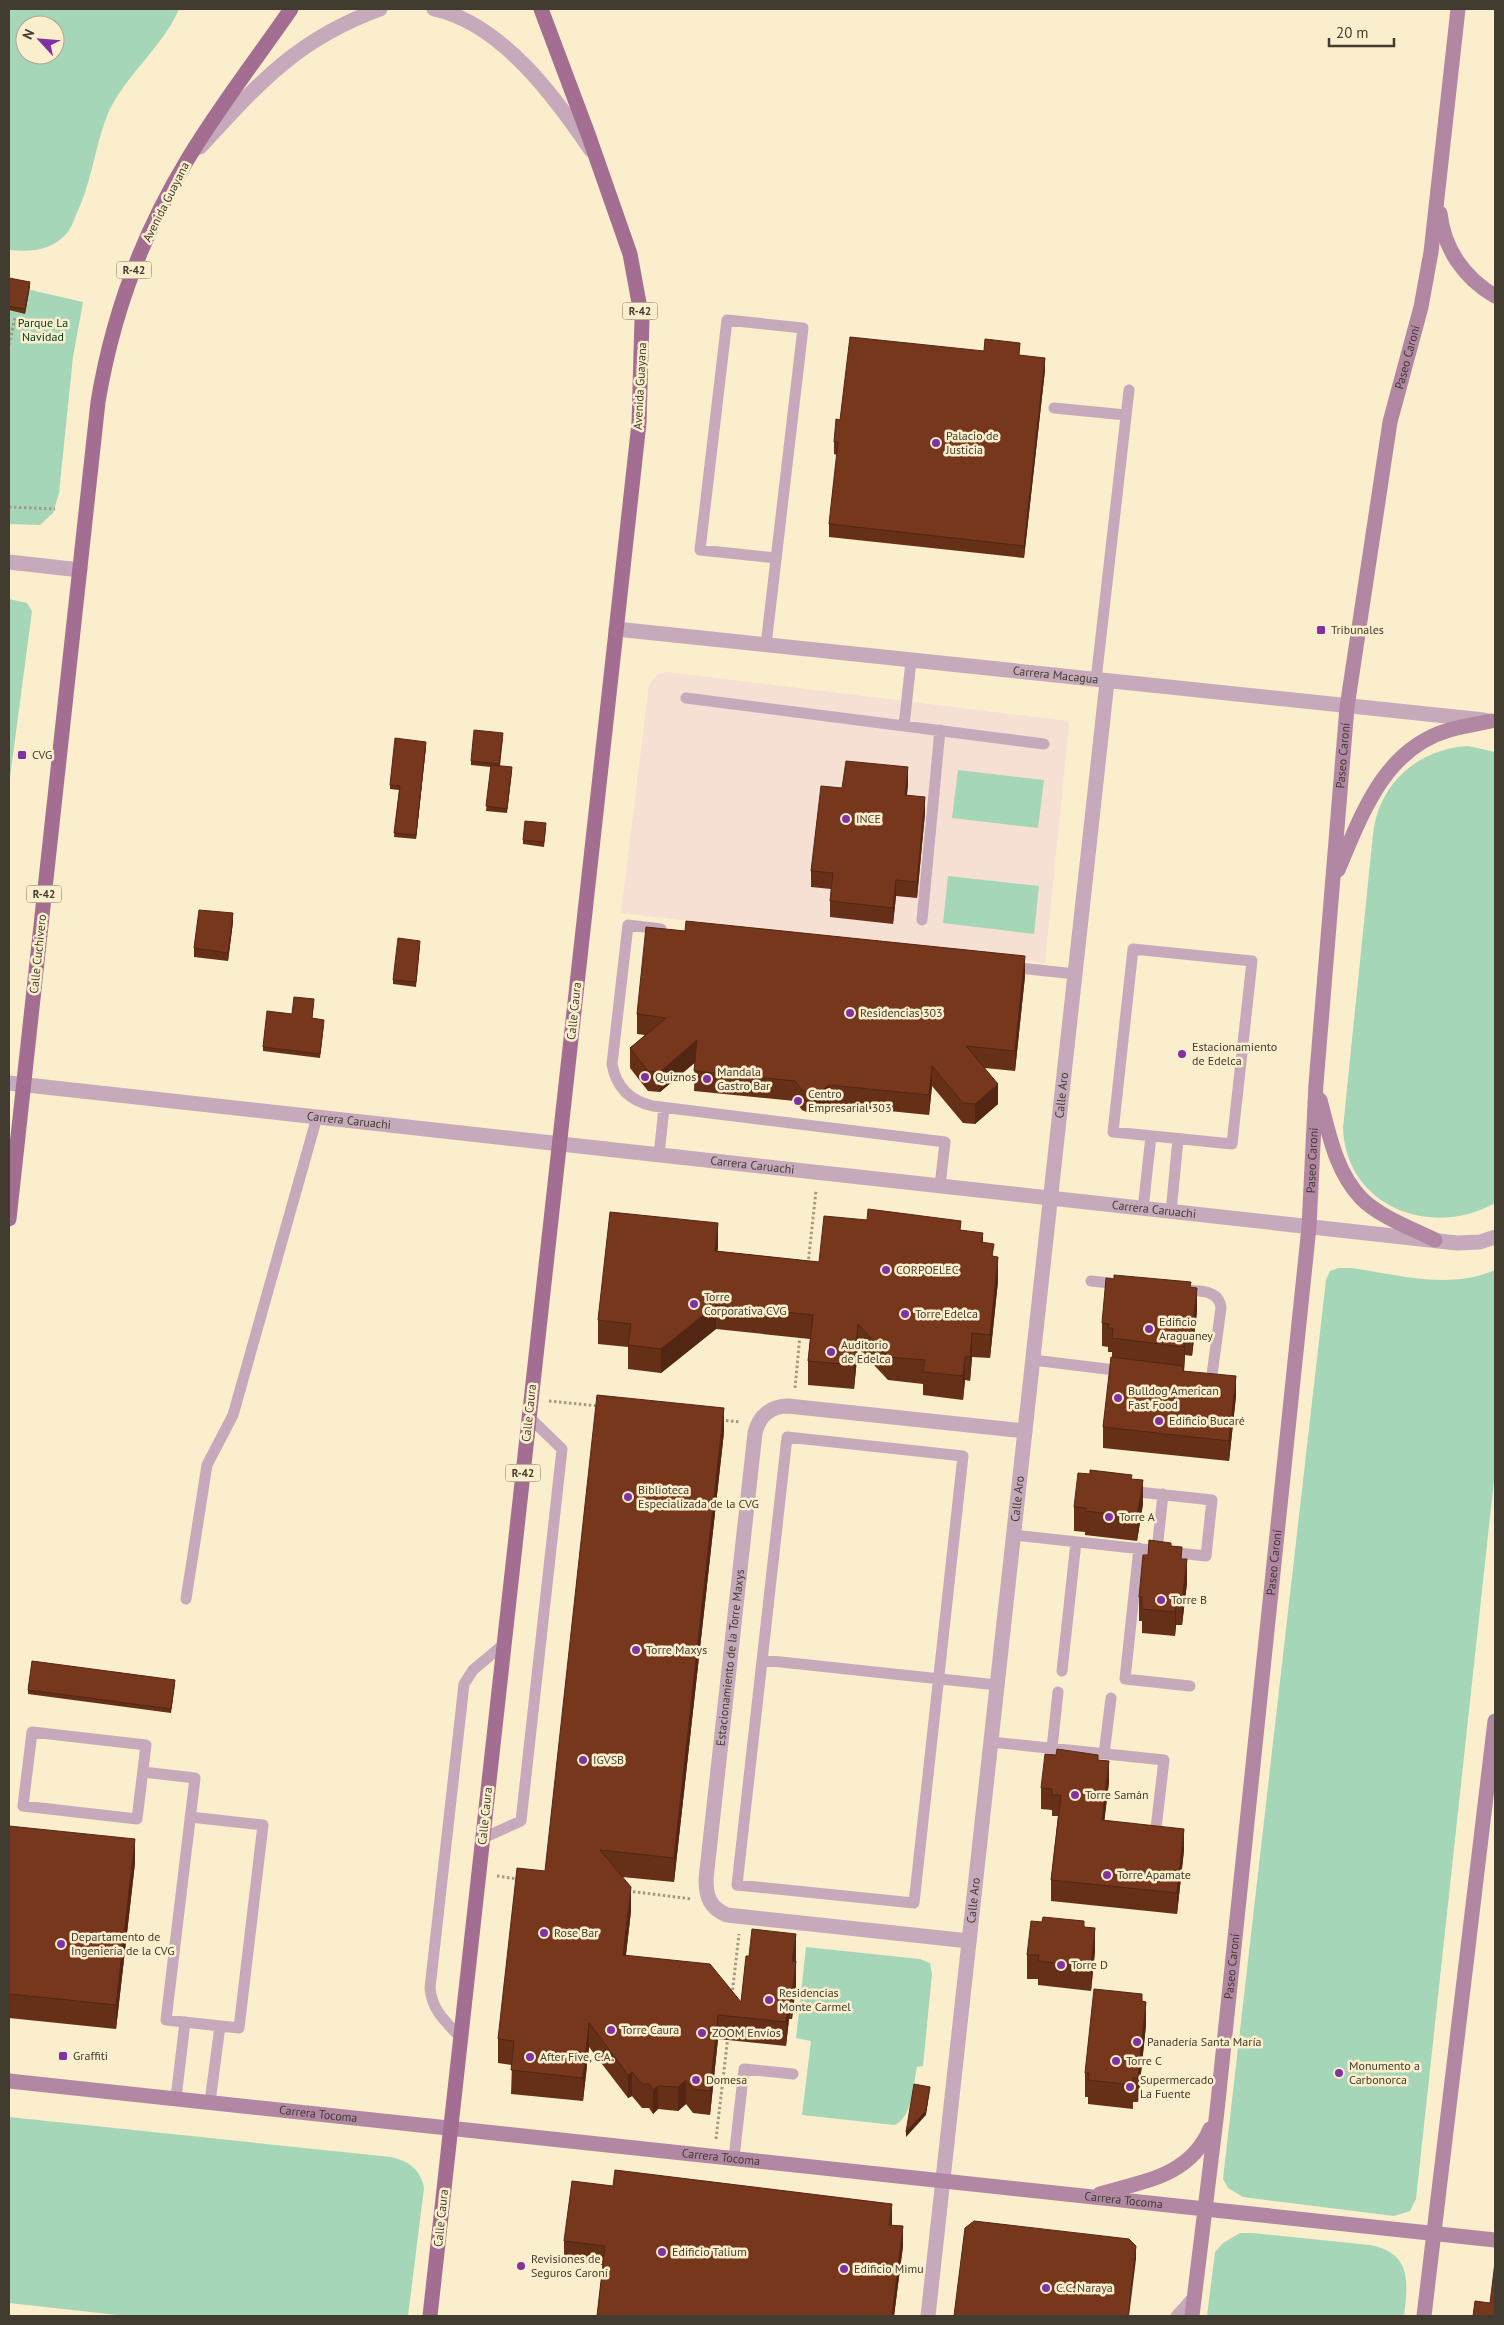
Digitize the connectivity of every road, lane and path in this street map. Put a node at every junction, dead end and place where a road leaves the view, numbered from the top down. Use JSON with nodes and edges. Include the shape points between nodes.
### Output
{"nodes":[{"id":1,"x":291,"y":9,"type":"edge"},
{"id":2,"x":380,"y":9,"type":"edge"},
{"id":3,"x":434,"y":9,"type":"edge"},
{"id":4,"x":541,"y":9,"type":"edge"},
{"id":5,"x":1458,"y":9,"type":"edge"},
{"id":6,"x":597,"y":160,"type":"junction"},
{"id":7,"x":186,"y":162,"type":"junction"},
{"id":8,"x":1438,"y":192,"type":"junction"},
{"id":9,"x":1495,"y":296,"type":"edge"},
{"id":10,"x":15,"y":317,"type":"dead end"},
{"id":11,"x":10,"y":331,"type":"edge"},
{"id":12,"x":9,"y":344,"type":"edge"},
{"id":13,"x":1129,"y":390,"type":"dead end"},
{"id":14,"x":1054,"y":408,"type":"dead end"},
{"id":15,"x":1126,"y":415,"type":"junction"},
{"id":16,"x":9,"y":507,"type":"edge"},
{"id":17,"x":55,"y":509,"type":"dead end"},
{"id":18,"x":776,"y":558,"type":"junction"},
{"id":19,"x":9,"y":562,"type":"edge"},
{"id":20,"x":80,"y":570,"type":"junction"},
{"id":21,"x":616,"y":629,"type":"junction"},
{"id":22,"x":766,"y":645,"type":"junction"},
{"id":23,"x":911,"y":661,"type":"junction"},
{"id":24,"x":1102,"y":681,"type":"junction"},
{"id":25,"x":686,"y":698,"type":"dead end"},
{"id":26,"x":1347,"y":707,"type":"junction"},
{"id":27,"x":1493,"y":722,"type":"edge"},
{"id":28,"x":904,"y":726,"type":"junction"},
{"id":29,"x":940,"y":730,"type":"junction"},
{"id":30,"x":1044,"y":744,"type":"dead end"},
{"id":31,"x":1332,"y":884,"type":"junction"},
{"id":32,"x":922,"y":920,"type":"dead end"},
{"id":33,"x":676,"y":931,"type":"edge"},
{"id":34,"x":997,"y":966,"type":"edge"},
{"id":35,"x":1075,"y":974,"type":"junction"},
{"id":36,"x":16,"y":1084,"type":"edge"},
{"id":37,"x":1316,"y":1084,"type":"junction"},
{"id":38,"x":664,"y":1108,"type":"junction"},
{"id":39,"x":317,"y":1118,"type":"junction"},
{"id":40,"x":1151,"y":1136,"type":"junction"},
{"id":41,"x":1178,"y":1139,"type":"junction"},
{"id":42,"x":559,"y":1144,"type":"junction"},
{"id":43,"x":659,"y":1155,"type":"junction"},
{"id":44,"x":818,"y":1173,"type":"junction"},
{"id":45,"x":940,"y":1186,"type":"junction"},
{"id":46,"x":1050,"y":1198,"type":"junction"},
{"id":47,"x":1143,"y":1208,"type":"junction"},
{"id":48,"x":1170,"y":1212,"type":"junction"},
{"id":49,"x":9,"y":1218,"type":"edge"},
{"id":50,"x":1310,"y":1227,"type":"junction"},
{"id":51,"x":1495,"y":1237,"type":"edge"},
{"id":52,"x":1435,"y":1240,"type":"junction"},
{"id":53,"x":808,"y":1270,"type":"edge"},
{"id":54,"x":1091,"y":1281,"type":"dead end"},
{"id":55,"x":1130,"y":1284,"type":"edge"},
{"id":56,"x":1168,"y":1288,"type":"edge"},
{"id":57,"x":801,"y":1328,"type":"edge"},
{"id":58,"x":1033,"y":1360,"type":"junction"},
{"id":59,"x":1132,"y":1373,"type":"edge"},
{"id":60,"x":1192,"y":1380,"type":"edge"},
{"id":61,"x":531,"y":1399,"type":"junction"},
{"id":62,"x":793,"y":1406,"type":"junction"},
{"id":63,"x":607,"y":1407,"type":"edge"},
{"id":64,"x":529,"y":1417,"type":"junction"},
{"id":65,"x":712,"y":1418,"type":"edge"},
{"id":66,"x":756,"y":1427,"type":"junction"},
{"id":67,"x":1025,"y":1431,"type":"junction"},
{"id":68,"x":1114,"y":1489,"type":"edge"},
{"id":69,"x":1163,"y":1494,"type":"junction"},
{"id":70,"x":1014,"y":1535,"type":"junction"},
{"id":71,"x":1076,"y":1542,"type":"junction"},
{"id":72,"x":1139,"y":1548,"type":"junction"},
{"id":73,"x":1157,"y":1550,"type":"junction"},
{"id":74,"x":186,"y":1599,"type":"dead end"},
{"id":75,"x":504,"y":1644,"type":"junction"},
{"id":76,"x":762,"y":1660,"type":"junction"},
{"id":77,"x":1062,"y":1671,"type":"dead end"},
{"id":78,"x":939,"y":1679,"type":"junction"},
{"id":79,"x":997,"y":1685,"type":"junction"},
{"id":80,"x":1190,"y":1686,"type":"dead end"},
{"id":81,"x":1058,"y":1692,"type":"dead end"},
{"id":82,"x":1110,"y":1698,"type":"dead end"},
{"id":83,"x":1495,"y":1720,"type":"edge"},
{"id":84,"x":991,"y":1742,"type":"junction"},
{"id":85,"x":1052,"y":1748,"type":"junction"},
{"id":86,"x":1104,"y":1754,"type":"junction"},
{"id":87,"x":143,"y":1772,"type":"junction"},
{"id":88,"x":190,"y":1817,"type":"junction"},
{"id":89,"x":1156,"y":1828,"type":"edge"},
{"id":90,"x":483,"y":1838,"type":"junction"},
{"id":91,"x":479,"y":1874,"type":"junction"},
{"id":92,"x":526,"y":1880,"type":"edge"},
{"id":93,"x":622,"y":1891,"type":"edge"},
{"id":94,"x":708,"y":1901,"type":"junction"},
{"id":95,"x":741,"y":1917,"type":"junction"},
{"id":96,"x":969,"y":1941,"type":"junction"},
{"id":97,"x":732,"y":2003,"type":"edge"},
{"id":98,"x":185,"y":2022,"type":"junction"},
{"id":99,"x":220,"y":2026,"type":"junction"},
{"id":100,"x":728,"y":2032,"type":"edge"},
{"id":101,"x":461,"y":2038,"type":"junction"},
{"id":102,"x":793,"y":2074,"type":"dead end"},
{"id":103,"x":9,"y":2081,"type":"edge"},
{"id":104,"x":176,"y":2098,"type":"junction"},
{"id":105,"x":210,"y":2102,"type":"junction"},
{"id":106,"x":1217,"y":2111,"type":"junction"},
{"id":107,"x":451,"y":2128,"type":"junction"},
{"id":108,"x":714,"y":2156,"type":"junction"},
{"id":109,"x":734,"y":2158,"type":"junction"},
{"id":110,"x":943,"y":2180,"type":"junction"},
{"id":111,"x":1092,"y":2196,"type":"junction"},
{"id":112,"x":1204,"y":2208,"type":"junction"},
{"id":113,"x":1433,"y":2232,"type":"junction"},
{"id":114,"x":1495,"y":2240,"type":"edge"},
{"id":115,"x":1194,"y":2296,"type":"junction"},
{"id":116,"x":430,"y":2316,"type":"edge"},
{"id":117,"x":928,"y":2316,"type":"edge"},
{"id":118,"x":1176,"y":2316,"type":"edge"},
{"id":119,"x":1192,"y":2316,"type":"edge"},
{"id":120,"x":1424,"y":2316,"type":"edge"}],
"edges":[{"from":1,"to":7,"type":"main road","name":"Avenida Guayana","number":"R-42"},
{"from":2,"to":7,"type":"street","via":[[352,19],[308,43],[280,64]]},
{"from":3,"to":6,"type":"street","via":[[449,12],[471,24],[526,66],[572,122]]},
{"from":4,"to":6,"type":"main road","name":"Avenida Guayana","number":"R-42"},
{"from":5,"to":8,"type":"street","name":"Paseo Caroní"},
{"from":6,"to":21,"type":"main road","name":"Avenida Guayana","number":"R-42","via":[[630,254],[642,319],[639,423]]},
{"from":7,"to":20,"type":"main road","name":"Avenida Guayana","number":"R-42","via":[[148,236],[109,344],[98,402]]},
{"from":8,"to":9,"type":"street","via":[[1446,240],[1455,258],[1480,287]]},
{"from":8,"to":26,"type":"street","name":"Paseo Caroní","via":[[1421,307],[1390,422]]},
{"from":10,"to":11,"type":"path"},
{"from":11,"to":12,"type":"path"},
{"from":13,"to":15,"type":"lane"},
{"from":14,"to":15,"type":"lane"},
{"from":15,"to":24,"type":"lane"},
{"from":16,"to":17,"type":"path"},
{"from":18,"to":18,"type":"lane","via":[[700,550],[727,320],[803,328]]},
{"from":18,"to":22,"type":"lane"},
{"from":19,"to":20,"type":"street"},
{"from":20,"to":36,"type":"main road","name":"Calle Cuchivero","number":"R-42"},
{"from":21,"to":22,"type":"street","name":"Carrera Macagua"},
{"from":21,"to":42,"type":"main road","name":"Calle Caura","number":"R-42"},
{"from":22,"to":23,"type":"street","name":"Carrera Macagua"},
{"from":23,"to":24,"type":"street","name":"Carrera Macagua"},
{"from":23,"to":28,"type":"lane"},
{"from":24,"to":26,"type":"street","name":"Carrera Macagua"},
{"from":24,"to":35,"type":"street","name":"Calle Aro"},
{"from":25,"to":28,"type":"lane"},
{"from":26,"to":27,"type":"street","name":"Carrera Macagua"},
{"from":26,"to":31,"type":"street","name":"Paseo Caroní"},
{"from":27,"to":31,"type":"street","via":[[1448,730],[1425,740],[1402,756],[1384,776],[1364,808]]},
{"from":28,"to":29,"type":"lane"},
{"from":29,"to":30,"type":"lane"},
{"from":29,"to":32,"type":"lane"},
{"from":31,"to":37,"type":"street","name":"Paseo Caroní"},
{"from":33,"to":38,"type":"lane","via":[[628,926],[612,1052],[614,1074],[628,1095],[644,1104]]},
{"from":34,"to":35,"type":"lane"},
{"from":35,"to":46,"type":"street","name":"Calle Aro"},
{"from":36,"to":39,"type":"street","name":"Carrera Caruachi"},
{"from":36,"to":49,"type":"main road","name":"Calle Cuchivero","number":"R-42"},
{"from":37,"to":50,"type":"street","name":"Paseo Caroní"},
{"from":37,"to":52,"type":"street","via":[[1332,1149],[1351,1186],[1362,1199],[1383,1213]]},
{"from":38,"to":43,"type":"lane"},
{"from":38,"to":45,"type":"lane","via":[[945,1142]]},
{"from":39,"to":42,"type":"street","name":"Carrera Caruachi"},
{"from":39,"to":74,"type":"lane","via":[[233,1415],[207,1465]]},
{"from":40,"to":41,"type":"lane"},
{"from":40,"to":41,"type":"lane","via":[[1113,1132],[1133,949],[1252,961],[1232,1144]]},
{"from":40,"to":47,"type":"lane"},
{"from":41,"to":48,"type":"lane"},
{"from":42,"to":43,"type":"street","name":"Carrera Caruachi"},
{"from":42,"to":61,"type":"main road","name":"Calle Caura","number":"R-42"},
{"from":43,"to":44,"type":"street","name":"Carrera Caruachi"},
{"from":44,"to":45,"type":"street","name":"Carrera Caruachi"},
{"from":44,"to":53,"type":"path"},
{"from":45,"to":46,"type":"street","name":"Carrera Caruachi"},
{"from":46,"to":47,"type":"street","name":"Carrera Caruachi"},
{"from":46,"to":58,"type":"street","name":"Calle Aro"},
{"from":47,"to":48,"type":"street","name":"Carrera Caruachi"},
{"from":48,"to":50,"type":"street","name":"Carrera Caruachi"},
{"from":50,"to":52,"type":"street","name":"Carrera Caruachi"},
{"from":50,"to":106,"type":"street","name":"Paseo Caroní"},
{"from":51,"to":52,"type":"street","name":"Carrera Caruachi","via":[[1480,1242]]},
{"from":54,"to":55,"type":"lane"},
{"from":56,"to":60,"type":"lane","via":[[1207,1292],[1220,1301],[1211,1382]]},
{"from":57,"to":62,"type":"path"},
{"from":58,"to":59,"type":"lane"},
{"from":58,"to":67,"type":"street","name":"Calle Aro"},
{"from":61,"to":63,"type":"path"},
{"from":61,"to":64,"type":"main road","name":"Calle Caura","number":"R-42"},
{"from":62,"to":66,"type":"street","via":[[771,1409]]},
{"from":62,"to":67,"type":"street"},
{"from":64,"to":75,"type":"main road","name":"Calle Caura","number":"R-42"},
{"from":64,"to":90,"type":"lane","via":[[562,1449],[560,1468],[521,1821]]},
{"from":65,"to":66,"type":"path","via":[[750,1423]]},
{"from":66,"to":94,"type":"street","name":"Estacionamiento de la Torre Maxys","via":[[706,1879]]},
{"from":67,"to":70,"type":"street","name":"Calle Aro"},
{"from":68,"to":69,"type":"lane"},
{"from":69,"to":73,"type":"lane"},
{"from":69,"to":73,"type":"lane","via":[[1212,1500],[1206,1556]]},
{"from":70,"to":71,"type":"lane"},
{"from":70,"to":79,"type":"street","name":"Calle Aro"},
{"from":71,"to":72,"type":"lane"},
{"from":71,"to":77,"type":"lane"},
{"from":72,"to":73,"type":"lane"},
{"from":72,"to":80,"type":"lane","via":[[1125,1679]]},
{"from":75,"to":90,"type":"main road","name":"Calle Caura","number":"R-42"},
{"from":75,"to":101,"type":"lane","via":[[473,1670],[464,1684],[431,1978],[433,2006]]},
{"from":76,"to":78,"type":"lane"},
{"from":76,"to":78,"type":"lane","via":[[786,1437],[963,1456]]},
{"from":76,"to":78,"type":"lane","via":[[738,1885],[914,1903]]},
{"from":78,"to":79,"type":"lane"},
{"from":79,"to":84,"type":"street","name":"Calle Aro"},
{"from":81,"to":85,"type":"lane"},
{"from":82,"to":86,"type":"lane"},
{"from":83,"to":113,"type":"street"},
{"from":84,"to":85,"type":"lane"},
{"from":84,"to":96,"type":"street","name":"Calle Aro"},
{"from":85,"to":86,"type":"lane"},
{"from":86,"to":89,"type":"lane","via":[[1164,1760]]},
{"from":87,"to":87,"type":"lane","via":[[137,1819],[23,1806],[32,1732],[146,1745]]},
{"from":87,"to":88,"type":"lane","via":[[195,1778]]},
{"from":88,"to":98,"type":"lane","via":[[166,2020]]},
{"from":88,"to":99,"type":"lane","via":[[263,1825],[239,2028]]},
{"from":90,"to":91,"type":"main road","name":"Calle Caura","number":"R-42"},
{"from":91,"to":92,"type":"path"},
{"from":91,"to":101,"type":"main road","name":"Calle Caura","number":"R-42"},
{"from":93,"to":94,"type":"path"},
{"from":94,"to":95,"type":"street","via":[[722,1913]]},
{"from":95,"to":96,"type":"street"},
{"from":95,"to":97,"type":"path"},
{"from":96,"to":110,"type":"street","name":"Calle Aro"},
{"from":98,"to":99,"type":"lane"},
{"from":98,"to":104,"type":"lane"},
{"from":99,"to":105,"type":"lane"},
{"from":100,"to":108,"type":"path"},
{"from":101,"to":107,"type":"main road","name":"Calle Caura","number":"R-42"},
{"from":102,"to":109,"type":"lane","via":[[744,2069]]},
{"from":103,"to":104,"type":"street","name":"Carrera Tocoma"},
{"from":104,"to":105,"type":"street","name":"Carrera Tocoma"},
{"from":105,"to":107,"type":"street","name":"Carrera Tocoma"},
{"from":106,"to":111,"type":"street","via":[[1205,2141],[1193,2157],[1158,2177]]},
{"from":106,"to":112,"type":"street","name":"Paseo Caroní"},
{"from":107,"to":108,"type":"street","name":"Carrera Tocoma"},
{"from":107,"to":116,"type":"main road","name":"Calle Caura","number":"R-42"},
{"from":108,"to":109,"type":"street","name":"Carrera Tocoma"},
{"from":109,"to":110,"type":"street","name":"Carrera Tocoma"},
{"from":110,"to":111,"type":"street","name":"Carrera Tocoma"},
{"from":110,"to":117,"type":"street","name":"Calle Aro"},
{"from":111,"to":112,"type":"street","name":"Carrera Tocoma"},
{"from":112,"to":113,"type":"street","name":"Carrera Tocoma"},
{"from":112,"to":115,"type":"street","name":"Paseo Caroní"},
{"from":113,"to":114,"type":"street","name":"Carrera Tocoma"},
{"from":113,"to":120,"type":"street"},
{"from":115,"to":118,"type":"lane"},
{"from":115,"to":119,"type":"street","name":"Paseo Caroní"}]}
